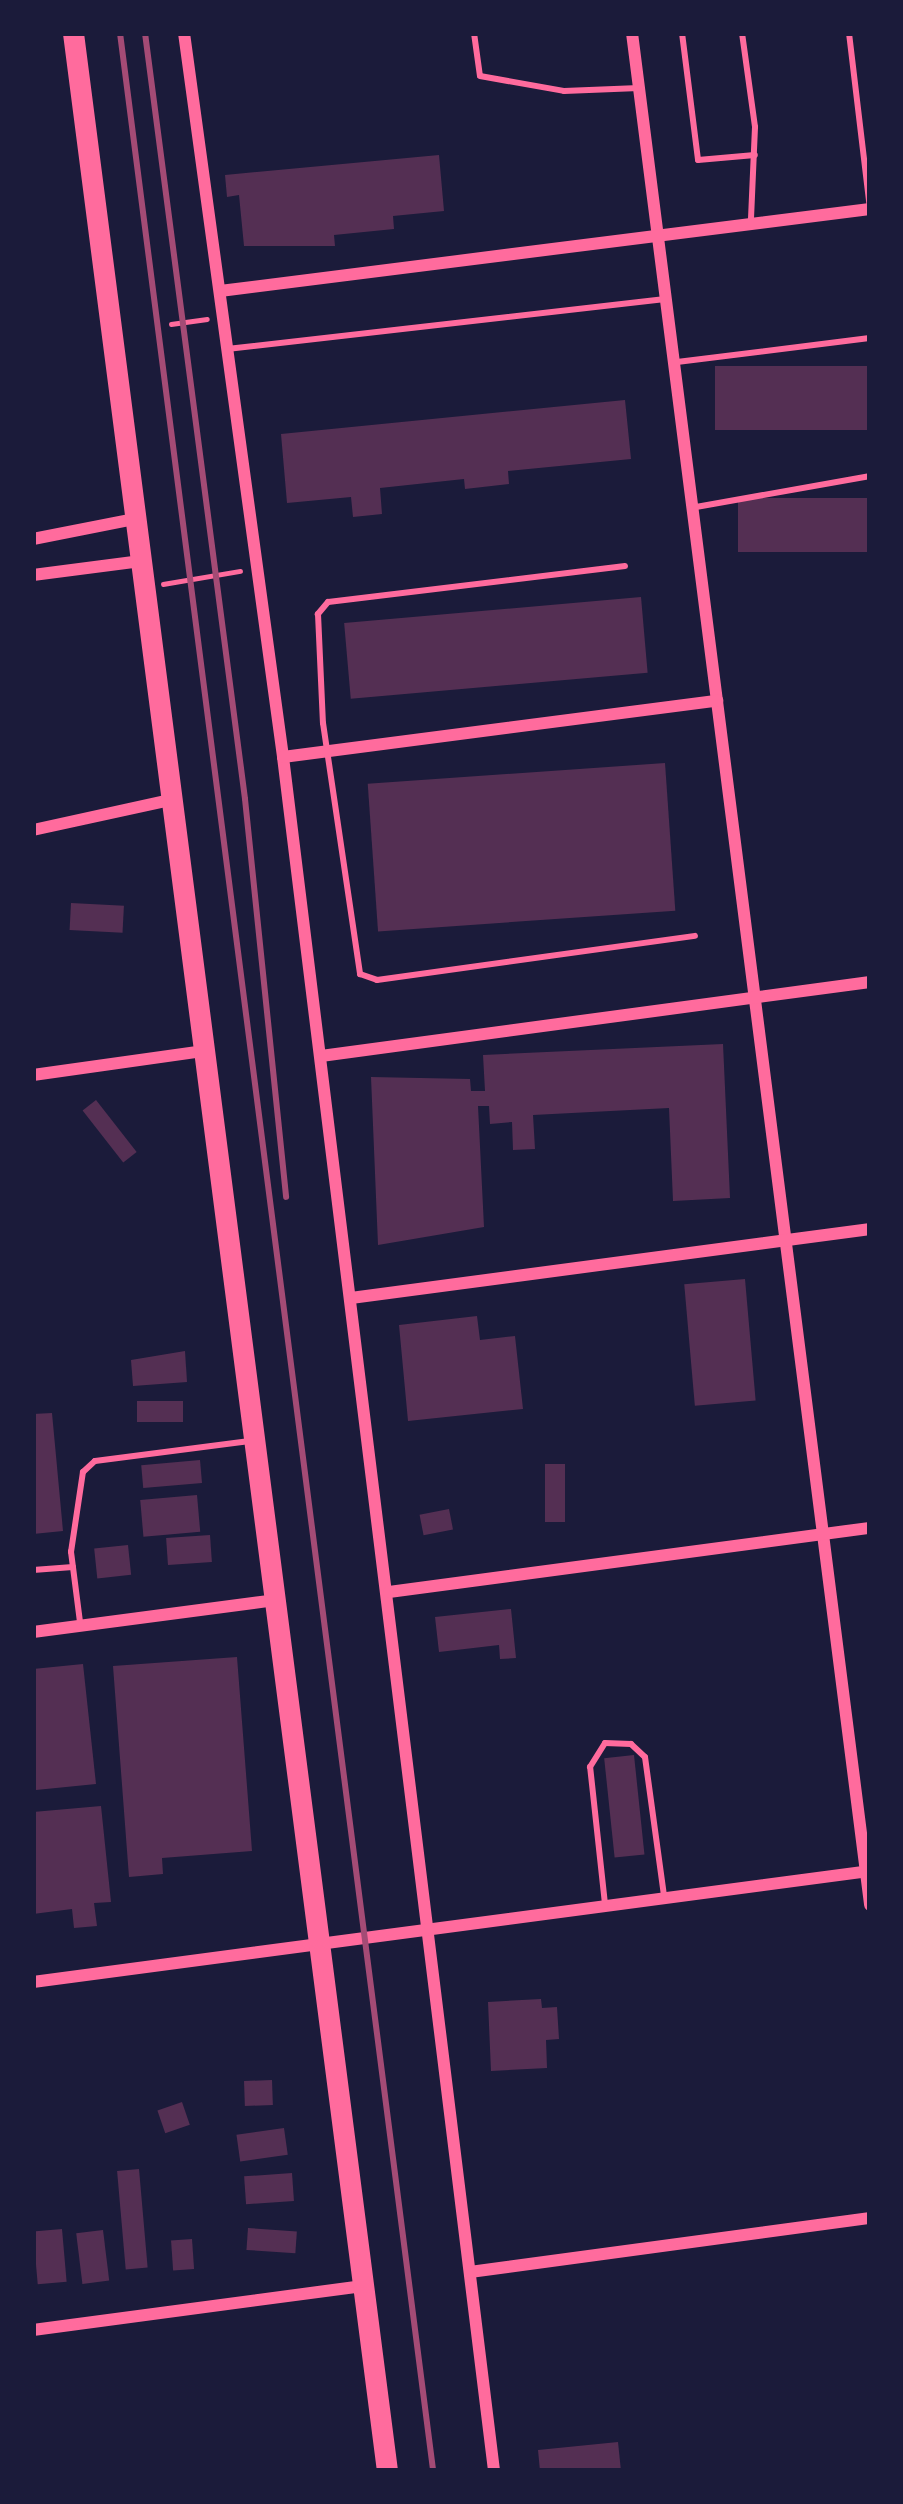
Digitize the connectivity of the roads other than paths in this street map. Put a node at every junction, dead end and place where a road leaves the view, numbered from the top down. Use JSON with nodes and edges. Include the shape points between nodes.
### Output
{"nodes":[{"id":1,"x":73,"y":33,"type":"edge"},
{"id":2,"x":184,"y":33,"type":"edge"},
{"id":3,"x":474,"y":33,"type":"edge"},
{"id":4,"x":632,"y":33,"type":"edge"},
{"id":5,"x":682,"y":33,"type":"edge"},
{"id":6,"x":742,"y":33,"type":"edge"},
{"id":7,"x":849,"y":33,"type":"edge"},
{"id":8,"x":639,"y":88,"type":"junction"},
{"id":9,"x":870,"y":119,"type":"edge"},
{"id":10,"x":860,"y":121,"type":"junction"},
{"id":11,"x":754,"y":155,"type":"junction"},
{"id":12,"x":870,"y":209,"type":"edge"},
{"id":13,"x":751,"y":224,"type":"junction"},
{"id":14,"x":658,"y":236,"type":"junction"},
{"id":15,"x":220,"y":291,"type":"junction"},
{"id":16,"x":666,"y":299,"type":"junction"},
{"id":17,"x":870,"y":338,"type":"edge"},
{"id":18,"x":227,"y":350,"type":"junction"},
{"id":19,"x":674,"y":362,"type":"junction"},
{"id":20,"x":870,"y":476,"type":"edge"},
{"id":21,"x":692,"y":507,"type":"junction"},
{"id":22,"x":135,"y":519,"type":"junction"},
{"id":23,"x":33,"y":539,"type":"edge"},
{"id":24,"x":141,"y":561,"type":"junction"},
{"id":25,"x":625,"y":566,"type":"dead end"},
{"id":26,"x":33,"y":575,"type":"edge"},
{"id":27,"x":717,"y":701,"type":"junction"},
{"id":28,"x":333,"y":751,"type":"junction"},
{"id":29,"x":283,"y":758,"type":"junction"},
{"id":30,"x":171,"y":800,"type":"junction"},
{"id":31,"x":33,"y":830,"type":"edge"},
{"id":32,"x":694,"y":936,"type":"dead end"},
{"id":33,"x":870,"y":982,"type":"edge"},
{"id":34,"x":754,"y":998,"type":"junction"},
{"id":35,"x":204,"y":1051,"type":"junction"},
{"id":36,"x":321,"y":1055,"type":"junction"},
{"id":37,"x":33,"y":1075,"type":"edge"},
{"id":38,"x":870,"y":1229,"type":"edge"},
{"id":39,"x":785,"y":1240,"type":"junction"},
{"id":40,"x":351,"y":1298,"type":"junction"},
{"id":41,"x":254,"y":1440,"type":"junction"},
{"id":42,"x":870,"y":1528,"type":"edge"},
{"id":43,"x":823,"y":1534,"type":"junction"},
{"id":44,"x":73,"y":1567,"type":"junction"},
{"id":45,"x":33,"y":1570,"type":"edge"},
{"id":46,"x":389,"y":1592,"type":"junction"},
{"id":47,"x":274,"y":1600,"type":"junction"},
{"id":48,"x":80,"y":1626,"type":"junction"},
{"id":49,"x":33,"y":1632,"type":"edge"},
{"id":50,"x":868,"y":1871,"type":"edge"},
{"id":51,"x":664,"y":1896,"type":"junction"},
{"id":52,"x":605,"y":1904,"type":"junction"},
{"id":53,"x":870,"y":1904,"type":"edge"},
{"id":54,"x":429,"y":1925,"type":"junction"},
{"id":55,"x":320,"y":1948,"type":"junction"},
{"id":56,"x":33,"y":1982,"type":"edge"},
{"id":57,"x":870,"y":2218,"type":"edge"},
{"id":58,"x":470,"y":2272,"type":"junction"},
{"id":59,"x":363,"y":2286,"type":"junction"},
{"id":60,"x":33,"y":2330,"type":"edge"},
{"id":61,"x":387,"y":2471,"type":"edge"},
{"id":62,"x":494,"y":2471,"type":"edge"}],
"edges":[{"from":1,"to":22,"type":"main road"},
{"from":2,"to":15,"type":"street"},
{"from":3,"to":8,"type":"lane","via":[[480,76],[564,91]]},
{"from":4,"to":8,"type":"street"},
{"from":5,"to":11,"type":"lane","via":[[698,160]]},
{"from":6,"to":11,"type":"lane"},
{"from":7,"to":10,"type":"lane"},
{"from":8,"to":14,"type":"street"},
{"from":9,"to":10,"type":"lane"},
{"from":10,"to":12,"type":"lane"},
{"from":11,"to":13,"type":"lane"},
{"from":12,"to":13,"type":"street"},
{"from":13,"to":14,"type":"street"},
{"from":14,"to":15,"type":"street"},
{"from":14,"to":16,"type":"street"},
{"from":15,"to":18,"type":"street"},
{"from":16,"to":18,"type":"lane"},
{"from":16,"to":19,"type":"street"},
{"from":17,"to":19,"type":"lane"},
{"from":18,"to":29,"type":"street"},
{"from":19,"to":21,"type":"street"},
{"from":20,"to":21,"type":"lane"},
{"from":21,"to":27,"type":"street"},
{"from":22,"to":23,"type":"street"},
{"from":22,"to":24,"type":"main road"},
{"from":24,"to":26,"type":"street"},
{"from":24,"to":30,"type":"main road"},
{"from":25,"to":28,"type":"lane","via":[[328,602],[314,635]]},
{"from":27,"to":28,"type":"street"},
{"from":27,"to":34,"type":"street"},
{"from":28,"to":29,"type":"street"},
{"from":28,"to":32,"type":"lane","via":[[361,974],[377,980]]},
{"from":29,"to":36,"type":"street"},
{"from":30,"to":31,"type":"street"},
{"from":30,"to":35,"type":"main road"},
{"from":33,"to":34,"type":"street"},
{"from":34,"to":36,"type":"street"},
{"from":34,"to":39,"type":"street"},
{"from":35,"to":37,"type":"street"},
{"from":35,"to":41,"type":"main road"},
{"from":36,"to":40,"type":"street"},
{"from":38,"to":39,"type":"street"},
{"from":39,"to":40,"type":"street"},
{"from":39,"to":43,"type":"street"},
{"from":40,"to":46,"type":"street"},
{"from":41,"to":44,"type":"lane","via":[[95,1461],[75,1493]]},
{"from":41,"to":47,"type":"main road"},
{"from":42,"to":43,"type":"street"},
{"from":43,"to":46,"type":"street"},
{"from":43,"to":50,"type":"street"},
{"from":44,"to":45,"type":"lane"},
{"from":44,"to":48,"type":"lane"},
{"from":46,"to":54,"type":"street"},
{"from":47,"to":48,"type":"street"},
{"from":47,"to":55,"type":"main road"},
{"from":48,"to":49,"type":"street"},
{"from":50,"to":51,"type":"street"},
{"from":50,"to":53,"type":"street"},
{"from":51,"to":52,"type":"street"},
{"from":51,"to":52,"type":"lane","via":[[645,1757],[631,1744],[605,1743],[590,1767]]},
{"from":52,"to":54,"type":"street"},
{"from":54,"to":55,"type":"street"},
{"from":54,"to":58,"type":"street"},
{"from":55,"to":56,"type":"street"},
{"from":55,"to":59,"type":"main road"},
{"from":57,"to":58,"type":"street"},
{"from":58,"to":62,"type":"street"},
{"from":59,"to":60,"type":"street"},
{"from":59,"to":61,"type":"main road"}]}
